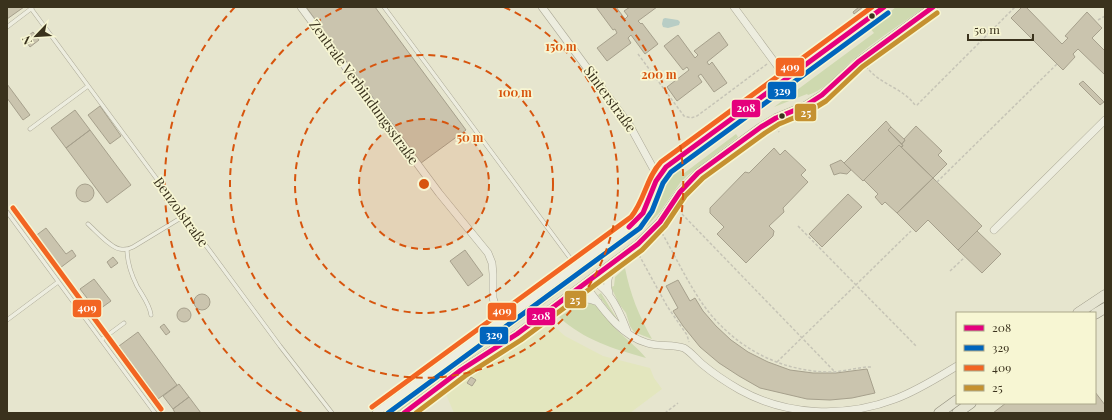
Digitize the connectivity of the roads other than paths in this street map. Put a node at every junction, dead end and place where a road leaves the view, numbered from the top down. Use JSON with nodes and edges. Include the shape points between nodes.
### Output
{"nodes":[{"id":1,"x":301,"y":7,"type":"edge"},
{"id":2,"x":384,"y":7,"type":"edge"},
{"id":3,"x":542,"y":7,"type":"edge"},
{"id":4,"x":734,"y":7,"type":"edge"},
{"id":5,"x":884,"y":7,"type":"edge"},
{"id":6,"x":933,"y":7,"type":"edge"},
{"id":7,"x":31,"y":8,"type":"edge"},
{"id":8,"x":7,"y":27,"type":"edge"},
{"id":9,"x":787,"y":79,"type":"junction"},
{"id":10,"x":88,"y":86,"type":"junction"},
{"id":11,"x":1105,"y":120,"type":"edge"},
{"id":12,"x":30,"y":129,"type":"dead end"},
{"id":13,"x":658,"y":176,"type":"junction"},
{"id":14,"x":7,"y":212,"type":"edge"},
{"id":15,"x":184,"y":216,"type":"junction"},
{"id":16,"x":88,"y":224,"type":"dead end"},
{"id":17,"x":994,"y":230,"type":"dead end"},
{"id":18,"x":127,"y":249,"type":"junction"},
{"id":19,"x":618,"y":259,"type":"junction"},
{"id":20,"x":576,"y":266,"type":"junction"},
{"id":21,"x":58,"y":282,"type":"junction"},
{"id":22,"x":587,"y":282,"type":"junction"},
{"id":23,"x":1105,"y":295,"type":"edge"},
{"id":24,"x":610,"y":297,"type":"junction"},
{"id":25,"x":599,"y":303,"type":"junction"},
{"id":26,"x":1105,"y":308,"type":"edge"},
{"id":27,"x":551,"y":309,"type":"junction"},
{"id":28,"x":1080,"y":312,"type":"edge"},
{"id":29,"x":1096,"y":313,"type":"edge"},
{"id":30,"x":151,"y":315,"type":"dead end"},
{"id":31,"x":504,"y":319,"type":"junction"},
{"id":32,"x":7,"y":320,"type":"edge"},
{"id":33,"x":124,"y":323,"type":"dead end"},
{"id":34,"x":628,"y":333,"type":"junction"},
{"id":35,"x":101,"y":340,"type":"junction"},
{"id":36,"x":956,"y":367,"type":"edge"},
{"id":37,"x":956,"y":401,"type":"edge"},
{"id":38,"x":970,"y":404,"type":"edge"},
{"id":39,"x":155,"y":413,"type":"edge"},
{"id":40,"x":332,"y":413,"type":"edge"},
{"id":41,"x":376,"y":413,"type":"edge"},
{"id":42,"x":404,"y":413,"type":"edge"},
{"id":43,"x":939,"y":413,"type":"edge"},
{"id":44,"x":957,"y":413,"type":"edge"}],
"edges":[{"from":1,"to":31,"type":"street","name":"Zentrale Verbindungsstraße","via":[[439,193],[488,253],[492,262],[493,298]]},
{"from":2,"to":20,"type":"lane"},
{"from":3,"to":13,"type":"street","name":"Sinterstraße","via":[[630,126]]},
{"from":4,"to":9,"type":"street"},
{"from":5,"to":9,"type":"street"},
{"from":6,"to":19,"type":"street","via":[[858,62],[822,95],[761,127],[698,173],[680,192],[647,236]]},
{"from":7,"to":8,"type":"lane","name":"Benzolstraße"},
{"from":7,"to":10,"type":"lane","name":"Benzolstraße"},
{"from":9,"to":13,"type":"street","via":[[666,167]]},
{"from":10,"to":12,"type":"lane"},
{"from":10,"to":15,"type":"lane","name":"Benzolstraße"},
{"from":11,"to":17,"type":"street"},
{"from":13,"to":20,"type":"street","via":[[647,207],[636,222]]},
{"from":14,"to":21,"type":"lane"},
{"from":15,"to":18,"type":"lane","via":[[133,248]]},
{"from":15,"to":40,"type":"lane","name":"Benzolstraße"},
{"from":16,"to":18,"type":"lane","via":[[113,246],[122,250]]},
{"from":18,"to":30,"type":"lane","via":[[130,272]]},
{"from":19,"to":22,"type":"street"},
{"from":19,"to":24,"type":"street","via":[[608,276]]},
{"from":20,"to":31,"type":"street"},
{"from":21,"to":32,"type":"lane"},
{"from":21,"to":35,"type":"lane"},
{"from":22,"to":24,"type":"street","via":[[598,283]]},
{"from":22,"to":25,"type":"street"},
{"from":22,"to":27,"type":"street"},
{"from":23,"to":28,"type":"main road"},
{"from":24,"to":34,"type":"street"},
{"from":25,"to":27,"type":"street","via":[[581,298]]},
{"from":25,"to":34,"type":"street","via":[[614,322]]},
{"from":26,"to":29,"type":"main road"},
{"from":27,"to":42,"type":"street","via":[[461,370]]},
{"from":31,"to":41,"type":"street"},
{"from":33,"to":35,"type":"lane"},
{"from":34,"to":36,"type":"street","via":[[649,344],[684,348],[721,378],[741,390],[778,405],[808,411],[831,412],[875,406],[896,399]]},
{"from":35,"to":39,"type":"lane"},
{"from":37,"to":43,"type":"main road"},
{"from":38,"to":44,"type":"main road"}]}
